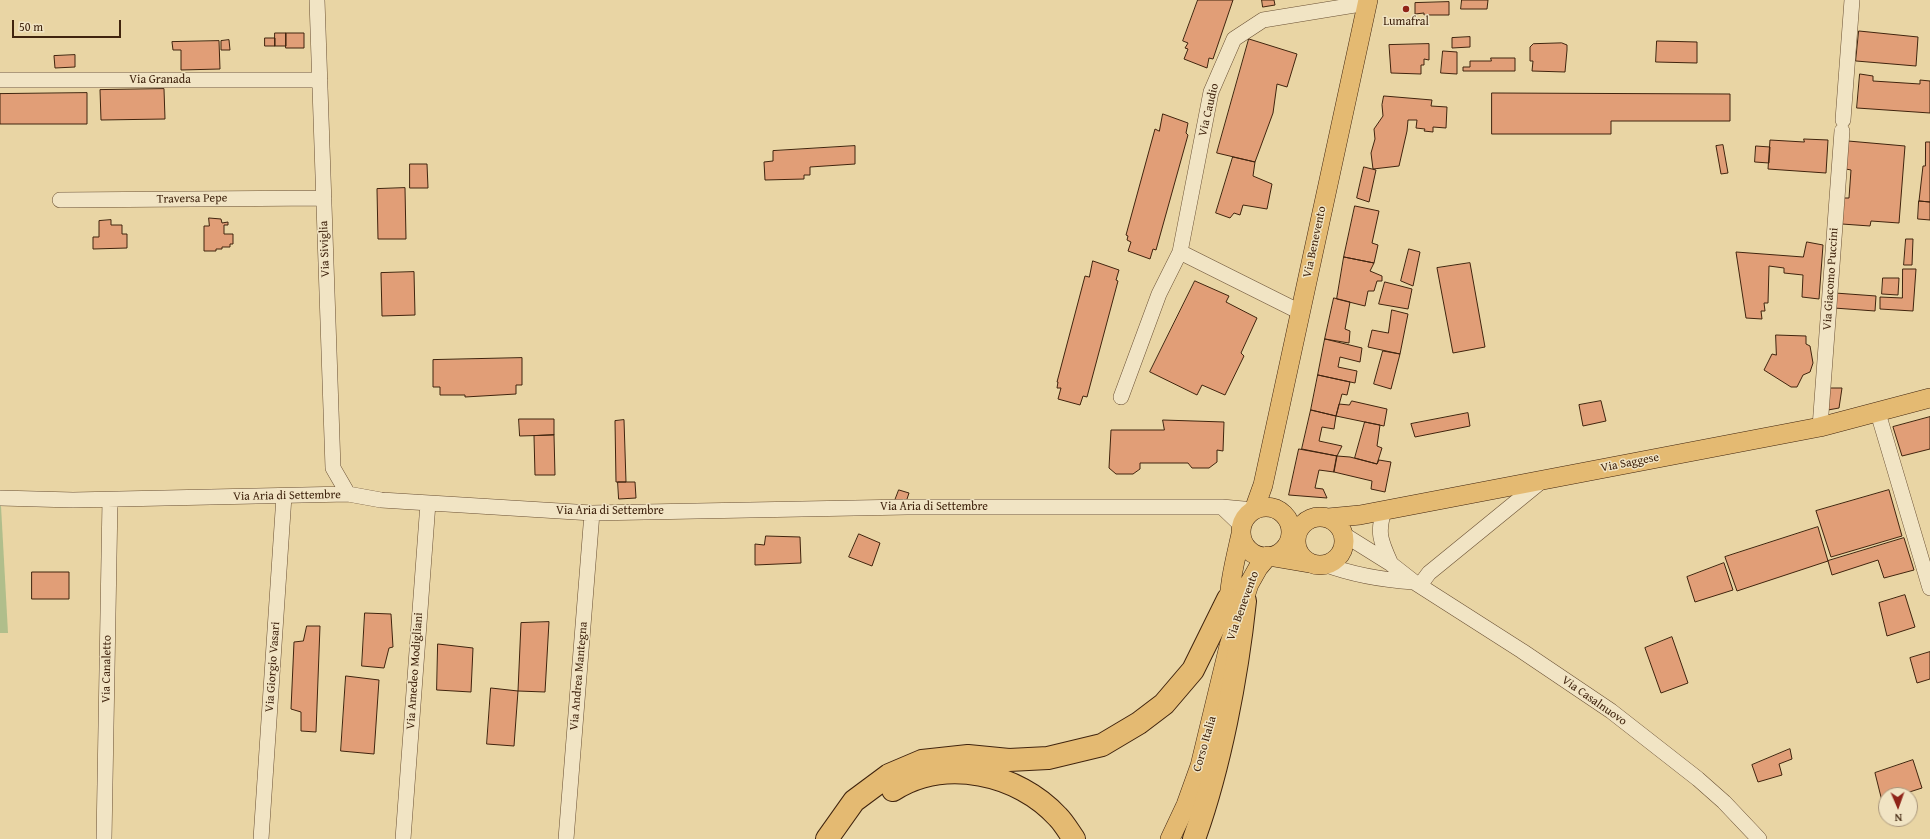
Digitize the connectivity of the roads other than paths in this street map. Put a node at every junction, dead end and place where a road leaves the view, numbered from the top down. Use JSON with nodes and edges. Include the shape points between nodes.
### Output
{"nodes":[{"id":1,"x":317,"y":0,"type":"edge"},
{"id":2,"x":1852,"y":0,"type":"edge"},
{"id":3,"x":1368,"y":2,"type":"edge"},
{"id":4,"x":0,"y":80,"type":"edge"},
{"id":5,"x":320,"y":80,"type":"junction"},
{"id":6,"x":324,"y":198,"type":"junction"},
{"id":7,"x":60,"y":200,"type":"dead end"},
{"id":8,"x":1180,"y":252,"type":"junction"},
{"id":9,"x":1300,"y":312,"type":"junction"},
{"id":10,"x":1121,"y":397,"type":"dead end"},
{"id":11,"x":1930,"y":398,"type":"edge"},
{"id":12,"x":1878,"y":413,"type":"junction"},
{"id":13,"x":1820,"y":427,"type":"junction"},
{"id":14,"x":1543,"y":480,"type":"junction"},
{"id":15,"x":1263,"y":485,"type":"junction"},
{"id":16,"x":348,"y":494,"type":"junction"},
{"id":17,"x":284,"y":496,"type":"junction"},
{"id":18,"x":0,"y":498,"type":"edge"},
{"id":19,"x":110,"y":500,"type":"junction"},
{"id":20,"x":428,"y":503,"type":"junction"},
{"id":21,"x":1222,"y":507,"type":"junction"},
{"id":22,"x":1273,"y":508,"type":"junction"},
{"id":23,"x":1385,"y":509,"type":"junction"},
{"id":24,"x":1254,"y":510,"type":"junction"},
{"id":25,"x":592,"y":513,"type":"junction"},
{"id":26,"x":1323,"y":517,"type":"junction"},
{"id":27,"x":1241,"y":530,"type":"junction"},
{"id":28,"x":1343,"y":534,"type":"junction"},
{"id":29,"x":1268,"y":556,"type":"junction"},
{"id":30,"x":1317,"y":563,"type":"junction"},
{"id":31,"x":1391,"y":564,"type":"junction"},
{"id":32,"x":1417,"y":584,"type":"junction"},
{"id":33,"x":1930,"y":588,"type":"edge"},
{"id":34,"x":1236,"y":600,"type":"junction"},
{"id":35,"x":1229,"y":646,"type":"joint"},
{"id":36,"x":104,"y":839,"type":"edge"},
{"id":37,"x":262,"y":839,"type":"edge"},
{"id":38,"x":403,"y":839,"type":"edge"},
{"id":39,"x":566,"y":839,"type":"edge"},
{"id":40,"x":827,"y":839,"type":"edge"},
{"id":41,"x":844,"y":839,"type":"edge"},
{"id":42,"x":1074,"y":839,"type":"edge"},
{"id":43,"x":1170,"y":839,"type":"edge"},
{"id":44,"x":1194,"y":839,"type":"edge"},
{"id":45,"x":1759,"y":839,"type":"edge"}],
"edges":[{"from":1,"to":5,"type":"street","name":"Via Siviglia"},
{"from":2,"to":13,"type":"street","name":"Via Giacomo Puccini"},
{"from":3,"to":8,"type":"street","name":"Via Caudio","via":[[1263,20],[1234,39],[1211,92]]},
{"from":3,"to":9,"type":"main road","name":"Via Benevento"},
{"from":4,"to":5,"type":"street","name":"Via Granada"},
{"from":5,"to":6,"type":"street","name":"Via Siviglia"},
{"from":6,"to":7,"type":"street","name":"Traversa Pepe"},
{"from":6,"to":16,"type":"street","name":"Via Siviglia","via":[[332,468]]},
{"from":8,"to":9,"type":"street"},
{"from":8,"to":10,"type":"street","name":"Via Caudio","via":[[1160,294]]},
{"from":9,"to":15,"type":"main road","name":"Via Benevento"},
{"from":11,"to":12,"type":"main road","name":"Via Saggese"},
{"from":12,"to":13,"type":"main road","name":"Via Saggese"},
{"from":12,"to":33,"type":"street"},
{"from":13,"to":14,"type":"main road","name":"Via Saggese"},
{"from":14,"to":23,"type":"main road","name":"Via Saggese"},
{"from":14,"to":32,"type":"street"},
{"from":15,"to":22,"type":"main road"},
{"from":15,"to":24,"type":"main road","name":"Via Benevento"},
{"from":16,"to":17,"type":"street","name":"Via Aria di Settembre"},
{"from":16,"to":20,"type":"street","name":"Via Aria di Settembre","via":[[381,500]]},
{"from":17,"to":19,"type":"street","name":"Via Aria di Settembre"},
{"from":17,"to":37,"type":"street","name":"Via Giorgio Vasari"},
{"from":18,"to":19,"type":"street","name":"Via Aria di Settembre"},
{"from":19,"to":36,"type":"street","name":"Via Canaletto"},
{"from":20,"to":25,"type":"street","name":"Via Aria di Settembre"},
{"from":20,"to":38,"type":"street","name":"Via Amedeo Modigliani"},
{"from":21,"to":24,"type":"street","name":"Via Aria di Settembre"},
{"from":21,"to":25,"type":"street","name":"Via Aria di Settembre","via":[[907,507]]},
{"from":21,"to":27,"type":"street"},
{"from":22,"to":24,"type":"main road"},
{"from":22,"to":26,"type":"main road"},
{"from":22,"to":29,"type":"main road","via":[[1286,516],[1290,538],[1282,551]]},
{"from":23,"to":26,"type":"main road","name":"Via Saggese","via":[[1360,515]]},
{"from":23,"to":28,"type":"main road"},
{"from":23,"to":31,"type":"street","via":[[1379,524],[1380,535]]},
{"from":24,"to":27,"type":"main road","via":[[1248,514]]},
{"from":25,"to":39,"type":"street","name":"Via Andrea Mantegna"},
{"from":26,"to":28,"type":"main road","via":[[1340,527]]},
{"from":26,"to":30,"type":"main road","via":[[1305,522],[1297,533],[1296,547],[1303,559]]},
{"from":27,"to":29,"type":"main road","via":[[1248,549],[1255,554]]},
{"from":27,"to":34,"type":"main road","name":"Via Benevento"},
{"from":28,"to":30,"type":"main road","via":[[1342,550],[1338,556]]},
{"from":28,"to":31,"type":"street","name":"Via Casalnuovo"},
{"from":29,"to":30,"type":"main road"},
{"from":29,"to":34,"type":"main road","name":"Via Benevento"},
{"from":30,"to":32,"type":"street","via":[[1384,580]]},
{"from":31,"to":32,"type":"street","name":"Via Casalnuovo"},
{"from":32,"to":45,"type":"street","name":"Via Casalnuovo","via":[[1522,650],[1641,734],[1724,802]]},
{"from":34,"to":35,"type":"main road","name":"Via Benevento"},
{"from":34,"to":40,"type":"highway","via":[[1193,670],[1164,704],[1139,723],[1102,745],[1048,758],[1010,760],[968,756],[922,761],[889,775],[854,801]]},
{"from":34,"to":44,"type":"highway","via":[[1241,640],[1213,774]]},
{"from":35,"to":43,"type":"main road","name":"Corso Italia","via":[[1200,766]]},
{"from":41,"to":42,"type":"highway","via":[[855,821],[872,804],[900,786],[928,776],[957,772],[983,774],[1013,784],[1040,800],[1058,817]]}]}
